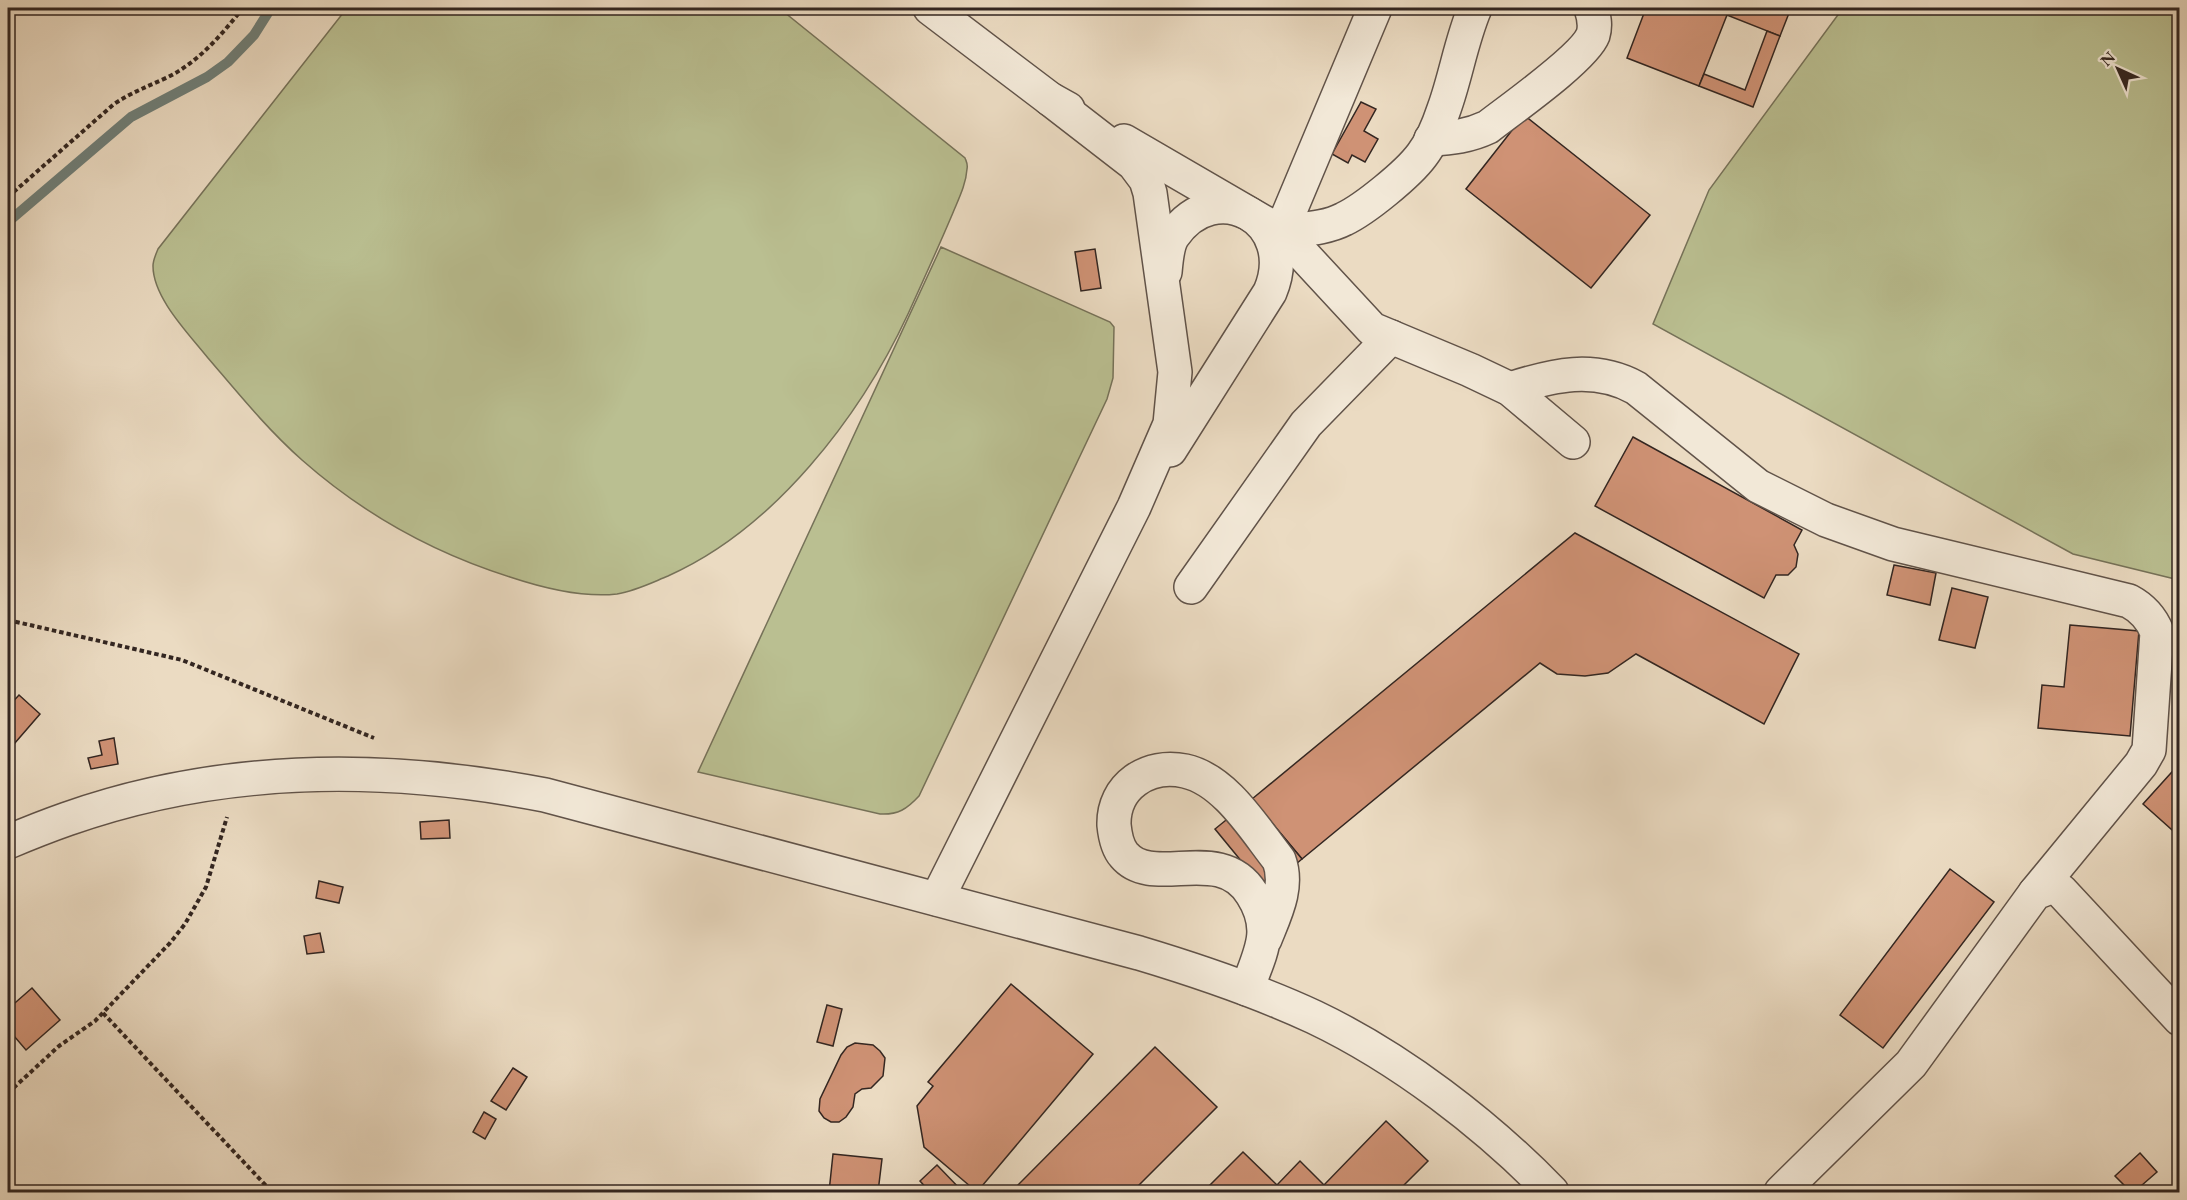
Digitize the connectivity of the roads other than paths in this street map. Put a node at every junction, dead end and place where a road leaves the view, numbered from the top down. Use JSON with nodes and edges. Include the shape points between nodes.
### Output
{"nodes":[{"id":1,"x":930,"y":8,"type":"edge"},
{"id":2,"x":1376,"y":8,"type":"edge"},
{"id":3,"x":1475,"y":8,"type":"edge"},
{"id":4,"x":1591,"y":8,"type":"edge"},
{"id":5,"x":1050,"y":99,"type":"junction"},
{"id":6,"x":1431,"y":139,"type":"junction"},
{"id":7,"x":1248,"y":212,"type":"junction"},
{"id":8,"x":1281,"y":232,"type":"junction"},
{"id":9,"x":1166,"y":307,"type":"junction"},
{"id":10,"x":1252,"y":320,"type":"junction"},
{"id":11,"x":1390,"y":337,"type":"junction"},
{"id":12,"x":1173,"y":361,"type":"junction"},
{"id":13,"x":1510,"y":389,"type":"junction"},
{"id":14,"x":1573,"y":442,"type":"dead end"},
{"id":15,"x":1134,"y":507,"type":"junction"},
{"id":16,"x":1191,"y":587,"type":"dead end"},
{"id":17,"x":8,"y":842,"type":"edge"},
{"id":18,"x":2035,"y":893,"type":"junction"},
{"id":19,"x":937,"y":899,"type":"junction"},
{"id":20,"x":1265,"y":939,"type":"junction"},
{"id":21,"x":1247,"y":989,"type":"junction"},
{"id":22,"x":2180,"y":1019,"type":"edge"},
{"id":23,"x":1552,"y":1192,"type":"edge"},
{"id":24,"x":1781,"y":1192,"type":"edge"}],
"edges":[{"from":1,"to":5,"type":"street"},
{"from":2,"to":8,"type":"street"},
{"from":3,"to":6,"type":"street"},
{"from":4,"to":6,"type":"street","via":[[1595,27],[1580,54],[1488,127],[1473,134]]},
{"from":5,"to":7,"type":"street"},
{"from":5,"to":9,"type":"street","via":[[1134,164],[1146,180]]},
{"from":6,"to":8,"type":"street","via":[[1422,156],[1403,174],[1343,220]]},
{"from":7,"to":8,"type":"street"},
{"from":7,"to":9,"type":"street","via":[[1212,208],[1192,217],[1172,238],[1165,270]]},
{"from":7,"to":10,"type":"street","via":[[1270,235],[1277,256],[1274,282]]},
{"from":8,"to":11,"type":"street","via":[[1372,329]]},
{"from":9,"to":12,"type":"street"},
{"from":10,"to":12,"type":"street","via":[[1210,356]]},
{"from":10,"to":15,"type":"street"},
{"from":11,"to":13,"type":"street"},
{"from":11,"to":16,"type":"street","via":[[1306,424]]},
{"from":12,"to":15,"type":"street","via":[[1170,424]]},
{"from":13,"to":14,"type":"street"},
{"from":13,"to":18,"type":"street","via":[[1562,374],[1589,374],[1625,382],[1758,486],[1826,520],[1893,544],[2129,601],[2144,611],[2157,632],[2149,750]]},
{"from":15,"to":19,"type":"street"},
{"from":17,"to":19,"type":"street","via":[[67,819],[161,793],[288,774],[365,773],[508,788],[590,806]]},
{"from":18,"to":22,"type":"street","via":[[2053,886],[2061,891]]},
{"from":18,"to":24,"type":"street","via":[[1911,1064]]},
{"from":19,"to":21,"type":"street","via":[[1139,953]]},
{"from":20,"to":20,"type":"street","via":[[1259,906],[1250,890],[1234,875],[1207,868],[1145,867],[1124,855],[1117,843],[1114,812],[1119,796],[1131,782],[1148,773],[1185,770],[1217,786],[1232,801],[1279,860],[1283,871],[1281,896]]},
{"from":20,"to":21,"type":"street"},
{"from":21,"to":23,"type":"street","via":[[1317,1018],[1406,1071],[1491,1134]]}]}
